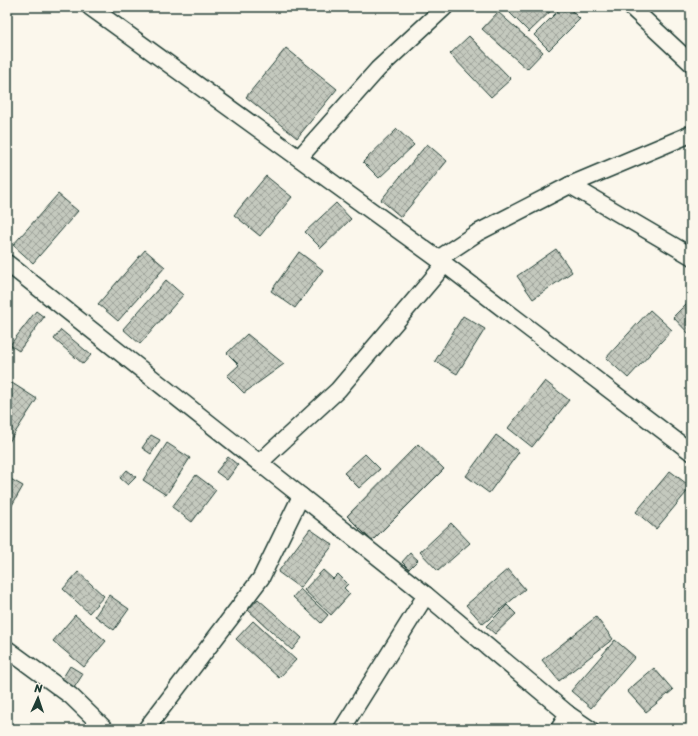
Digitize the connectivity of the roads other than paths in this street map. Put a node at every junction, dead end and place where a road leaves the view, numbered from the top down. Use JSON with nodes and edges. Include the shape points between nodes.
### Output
{"nodes":[{"id":1,"x":90,"y":7,"type":"edge"},
{"id":2,"x":445,"y":7,"type":"edge"},
{"id":3,"x":631,"y":7,"type":"edge"},
{"id":4,"x":691,"y":63,"type":"edge"},
{"id":5,"x":691,"y":134,"type":"edge"},
{"id":6,"x":299,"y":158,"type":"junction"},
{"id":7,"x":570,"y":185,"type":"junction"},
{"id":8,"x":691,"y":256,"type":"edge"},
{"id":9,"x":441,"y":262,"type":"junction"},
{"id":10,"x":7,"y":263,"type":"edge"},
{"id":11,"x":691,"y":452,"type":"edge"},
{"id":12,"x":259,"y":463,"type":"junction"},
{"id":13,"x":301,"y":496,"type":"junction"},
{"id":14,"x":426,"y":595,"type":"junction"},
{"id":15,"x":7,"y":649,"type":"edge"},
{"id":16,"x":568,"y":714,"type":"junction"},
{"id":17,"x":105,"y":729,"type":"edge"},
{"id":18,"x":146,"y":729,"type":"edge"},
{"id":19,"x":342,"y":729,"type":"edge"},
{"id":20,"x":559,"y":729,"type":"edge"},
{"id":21,"x":590,"y":729,"type":"edge"}],
"edges":[{"from":1,"to":6,"type":"street"},
{"from":2,"to":6,"type":"street","via":[[378,69]]},
{"from":3,"to":4,"type":"street"},
{"from":5,"to":7,"type":"street"},
{"from":6,"to":9,"type":"street"},
{"from":7,"to":8,"type":"street"},
{"from":7,"to":9,"type":"street","via":[[477,233]]},
{"from":9,"to":11,"type":"street"},
{"from":9,"to":12,"type":"street","via":[[338,390]]},
{"from":10,"to":12,"type":"street"},
{"from":12,"to":13,"type":"street"},
{"from":13,"to":14,"type":"street"},
{"from":13,"to":18,"type":"street","via":[[261,578]]},
{"from":14,"to":16,"type":"street"},
{"from":14,"to":19,"type":"street"},
{"from":15,"to":17,"type":"street","via":[[71,696]]},
{"from":16,"to":20,"type":"street"},
{"from":16,"to":21,"type":"street"}]}
